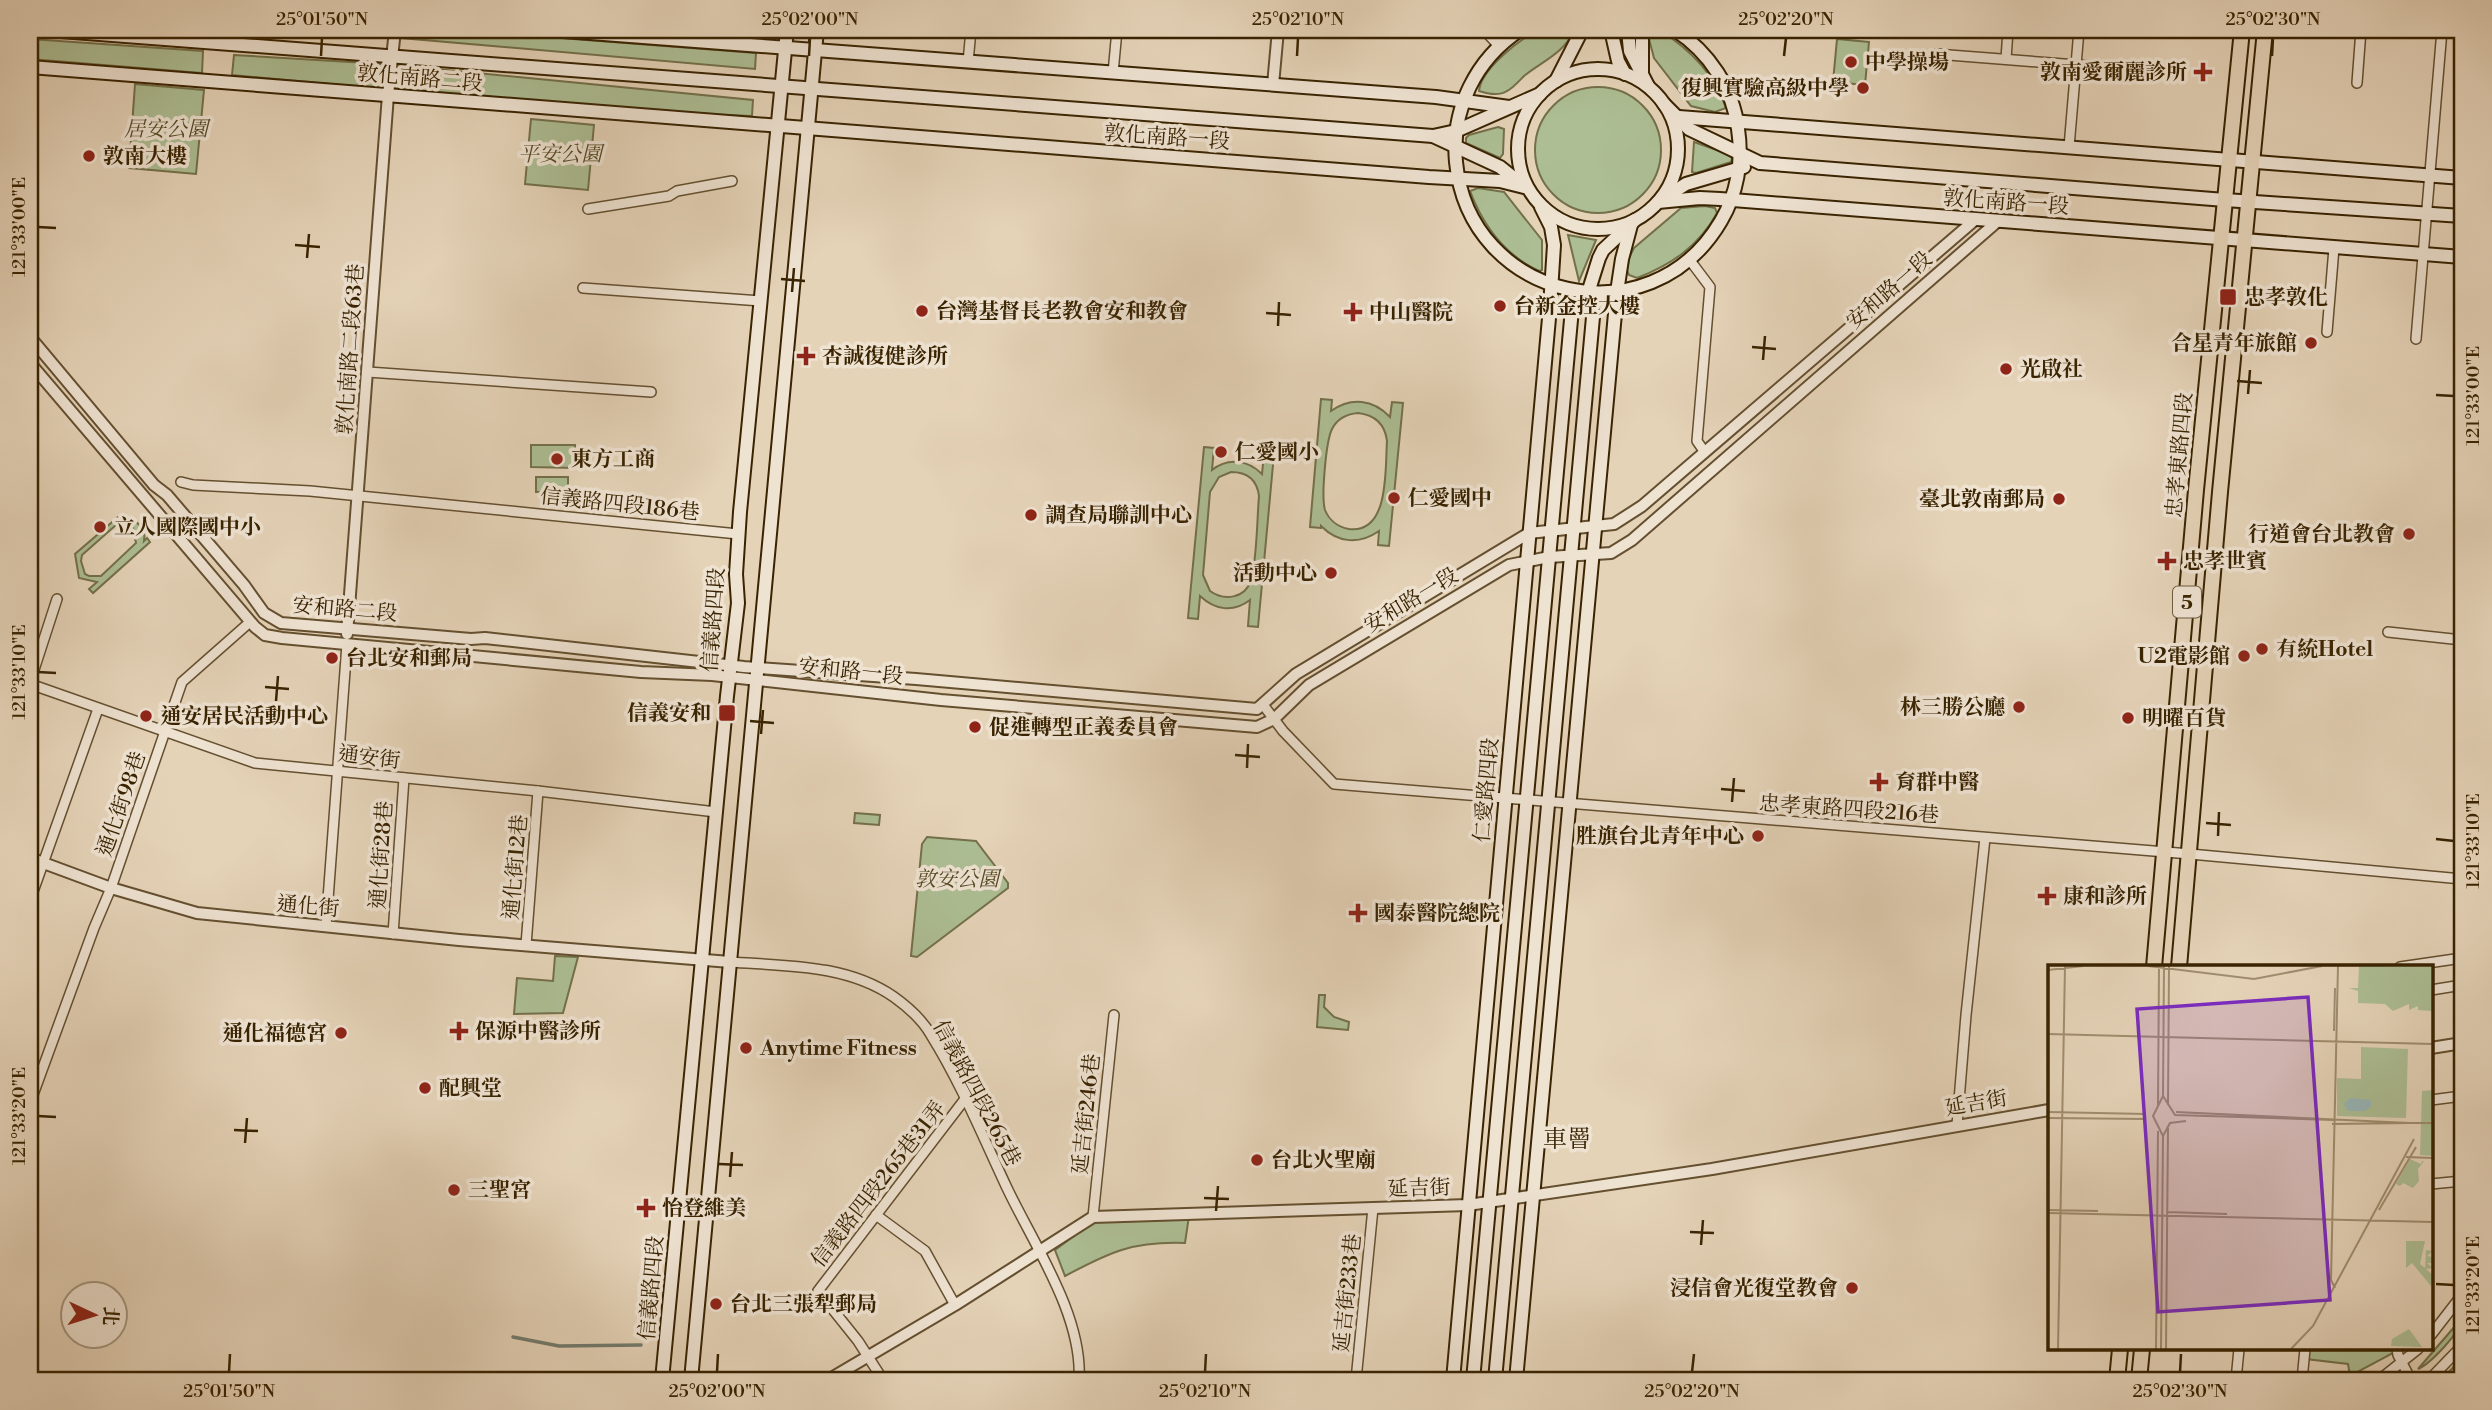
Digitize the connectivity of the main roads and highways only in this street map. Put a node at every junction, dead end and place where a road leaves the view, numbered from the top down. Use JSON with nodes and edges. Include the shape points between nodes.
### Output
{"nodes":[{"id":1,"x":47,"y":30,"type":"edge"},
{"id":2,"x":551,"y":30,"type":"edge"},
{"id":3,"x":788,"y":30,"type":"edge"},
{"id":4,"x":817,"y":30,"type":"edge"},
{"id":5,"x":1520,"y":30,"type":"edge"},
{"id":6,"x":1582,"y":30,"type":"edge"},
{"id":7,"x":1611,"y":30,"type":"edge"},
{"id":8,"x":1628,"y":30,"type":"edge"},
{"id":9,"x":1642,"y":30,"type":"edge"},
{"id":10,"x":1675,"y":30,"type":"edge"},
{"id":11,"x":2242,"y":30,"type":"edge"},
{"id":12,"x":2265,"y":30,"type":"edge"},
{"id":13,"x":786,"y":48,"type":"junction"},
{"id":14,"x":815,"y":51,"type":"junction"},
{"id":15,"x":30,"y":67,"type":"edge"},
{"id":16,"x":1625,"y":74,"type":"junction"},
{"id":17,"x":1642,"y":75,"type":"junction"},
{"id":18,"x":1556,"y":81,"type":"junction"},
{"id":19,"x":782,"y":86,"type":"junction"},
{"id":20,"x":811,"y":88,"type":"junction"},
{"id":21,"x":1650,"y":89,"type":"junction"},
{"id":22,"x":1540,"y":94,"type":"junction"},
{"id":23,"x":1464,"y":101,"type":"junction"},
{"id":24,"x":1664,"y":104,"type":"junction"},
{"id":25,"x":1509,"y":107,"type":"junction"},
{"id":26,"x":1679,"y":117,"type":"junction"},
{"id":27,"x":1737,"y":122,"type":"junction"},
{"id":28,"x":779,"y":126,"type":"junction"},
{"id":29,"x":808,"y":128,"type":"junction"},
{"id":30,"x":1456,"y":131,"type":"junction"},
{"id":31,"x":1433,"y":136,"type":"junction"},
{"id":32,"x":1455,"y":148,"type":"junction"},
{"id":33,"x":1740,"y":154,"type":"junction"},
{"id":34,"x":2230,"y":159,"type":"junction"},
{"id":35,"x":2254,"y":161,"type":"junction"},
{"id":36,"x":1760,"y":163,"type":"junction"},
{"id":37,"x":1739,"y":168,"type":"junction"},
{"id":38,"x":1458,"y":178,"type":"junction"},
{"id":39,"x":2462,"y":178,"type":"edge"},
{"id":40,"x":1528,"y":190,"type":"junction"},
{"id":41,"x":2225,"y":200,"type":"junction"},
{"id":42,"x":1731,"y":201,"type":"junction"},
{"id":43,"x":1658,"y":202,"type":"junction"},
{"id":44,"x":2249,"y":202,"type":"junction"},
{"id":45,"x":1541,"y":207,"type":"junction"},
{"id":46,"x":2462,"y":216,"type":"edge"},
{"id":47,"x":1633,"y":222,"type":"junction"},
{"id":48,"x":2221,"y":238,"type":"junction"},
{"id":49,"x":2245,"y":240,"type":"junction"},
{"id":50,"x":2462,"y":257,"type":"edge"},
{"id":51,"x":1552,"y":285,"type":"junction"},
{"id":52,"x":1617,"y":292,"type":"junction"},
{"id":53,"x":1588,"y":293,"type":"junction"},
{"id":54,"x":2154,"y":965,"type":"edge"},
{"id":55,"x":2179,"y":965,"type":"edge"},
{"id":56,"x":2120,"y":1350,"type":"edge"},
{"id":57,"x":2142,"y":1350,"type":"edge"},
{"id":58,"x":662,"y":1380,"type":"edge"},
{"id":59,"x":691,"y":1380,"type":"edge"},
{"id":60,"x":1453,"y":1380,"type":"edge"},
{"id":61,"x":1473,"y":1380,"type":"edge"},
{"id":62,"x":1495,"y":1380,"type":"edge"},
{"id":63,"x":1516,"y":1380,"type":"edge"},
{"id":64,"x":2117,"y":1380,"type":"edge"},
{"id":65,"x":2139,"y":1380,"type":"edge"}],
"edges":[{"from":1,"to":19,"type":"main road","name":"敦化南路二段"},
{"from":2,"to":13,"type":"main road"},
{"from":3,"to":13,"type":"main road","name":"信義路四段"},
{"from":4,"to":14,"type":"main road"},
{"from":5,"to":23,"type":"main road","via":[[1479,70]]},
{"from":6,"to":18,"type":"main road"},
{"from":7,"to":16,"type":"main road"},
{"from":8,"to":17,"type":"main road","via":[[1630,51]]},
{"from":9,"to":17,"type":"main road"},
{"from":10,"to":27,"type":"main road","via":[[1713,66],[1728,92]]},
{"from":11,"to":34,"type":"main road","name":"忠孝東路四段","number":"5"},
{"from":12,"to":35,"type":"main road","number":"5"},
{"from":13,"to":14,"type":"main road"},
{"from":13,"to":19,"type":"main road","name":"信義路四段"},
{"from":14,"to":20,"type":"main road"},
{"from":14,"to":23,"type":"main road"},
{"from":15,"to":28,"type":"main road","name":"敦化南路二段"},
{"from":16,"to":18,"type":"main road","via":[[1590,70]]},
{"from":16,"to":21,"type":"main road"},
{"from":17,"to":21,"type":"main road"},
{"from":18,"to":22,"type":"main road"},
{"from":19,"to":20,"type":"main road","name":"敦化南路一段"},
{"from":19,"to":28,"type":"main road","name":"信義路四段"},
{"from":20,"to":29,"type":"main road"},
{"from":20,"to":31,"type":"main road","name":"敦化南路一段"},
{"from":21,"to":24,"type":"main road"},
{"from":22,"to":25,"type":"main road","name":"敦化南路一段"},
{"from":22,"to":40,"type":"main road","via":[[1524,120],[1518,150]]},
{"from":23,"to":25,"type":"main road"},
{"from":23,"to":30,"type":"main road"},
{"from":24,"to":26,"type":"main road","name":"敦化南路一段"},
{"from":24,"to":43,"type":"main road","via":[[1673,123],[1677,154],[1669,184]]},
{"from":25,"to":30,"type":"main road","name":"敦化南路一段"},
{"from":26,"to":27,"type":"main road"},
{"from":26,"to":33,"type":"main road","name":"敦化南路一段","via":[[1689,129]]},
{"from":27,"to":33,"type":"main road"},
{"from":27,"to":34,"type":"main road"},
{"from":28,"to":29,"type":"main road","name":"敦化南路二段"},
{"from":28,"to":58,"type":"main road","name":"信義路四段","via":[[738,534],[736,672],[716,811]]},
{"from":29,"to":38,"type":"main road","name":"敦化南路一段"},
{"from":29,"to":59,"type":"main road"},
{"from":30,"to":31,"type":"main road","name":"敦化南路一段"},
{"from":30,"to":32,"type":"main road"},
{"from":31,"to":32,"type":"main road","name":"敦化南路一段"},
{"from":32,"to":38,"type":"main road"},
{"from":32,"to":40,"type":"main road","name":"敦化南路一段","via":[[1500,167]]},
{"from":33,"to":36,"type":"main road","name":"敦化南路一段"},
{"from":33,"to":37,"type":"main road"},
{"from":34,"to":35,"type":"main road"},
{"from":34,"to":41,"type":"main road","name":"忠孝東路四段","number":"5"},
{"from":35,"to":39,"type":"main road"},
{"from":35,"to":44,"type":"main road","number":"5"},
{"from":36,"to":37,"type":"main road","name":"敦化南路一段"},
{"from":36,"to":41,"type":"main road","name":"敦化南路一段"},
{"from":37,"to":42,"type":"main road"},
{"from":37,"to":43,"type":"main road","name":"敦化南路一段","via":[[1686,184]]},
{"from":38,"to":40,"type":"main road","name":"敦化南路一段","via":[[1500,181]]},
{"from":38,"to":51,"type":"main road","via":[[1470,213],[1490,244],[1512,265]]},
{"from":40,"to":45,"type":"main road"},
{"from":41,"to":44,"type":"main road","name":"敦化南路一段"},
{"from":41,"to":48,"type":"main road","name":"忠孝東路四段","number":"5"},
{"from":42,"to":43,"type":"main road","name":"敦化南路一段"},
{"from":42,"to":48,"type":"main road","name":"敦化南路一段"},
{"from":42,"to":52,"type":"main road","via":[[1715,231],[1689,260],[1655,281]]},
{"from":43,"to":47,"type":"main road"},
{"from":44,"to":46,"type":"main road","name":"敦化南路一段"},
{"from":44,"to":49,"type":"main road","number":"5"},
{"from":45,"to":47,"type":"main road","via":[[1567,223],[1590,229]]},
{"from":45,"to":51,"type":"main road","name":"仁愛路四段","via":[[1554,245]]},
{"from":47,"to":52,"type":"main road"},
{"from":47,"to":53,"type":"main road","name":"仁愛路四段","via":[[1603,250]]},
{"from":48,"to":49,"type":"main road","name":"敦化南路一段"},
{"from":48,"to":54,"type":"main road","name":"忠孝東路四段","number":"5"},
{"from":49,"to":50,"type":"main road","name":"敦化南路一段"},
{"from":49,"to":55,"type":"main road","number":"5"},
{"from":51,"to":53,"type":"main road"},
{"from":51,"to":60,"type":"main road","name":"仁愛路四段"},
{"from":52,"to":53,"type":"main road"},
{"from":52,"to":63,"type":"main road"},
{"from":53,"to":61,"type":"main road","name":"仁愛路四段","via":[[1572,309]]},
{"from":53,"to":62,"type":"main road","name":"仁愛路四段","via":[[1593,317]]},
{"from":56,"to":64,"type":"main road"},
{"from":57,"to":65,"type":"main road"}]}
